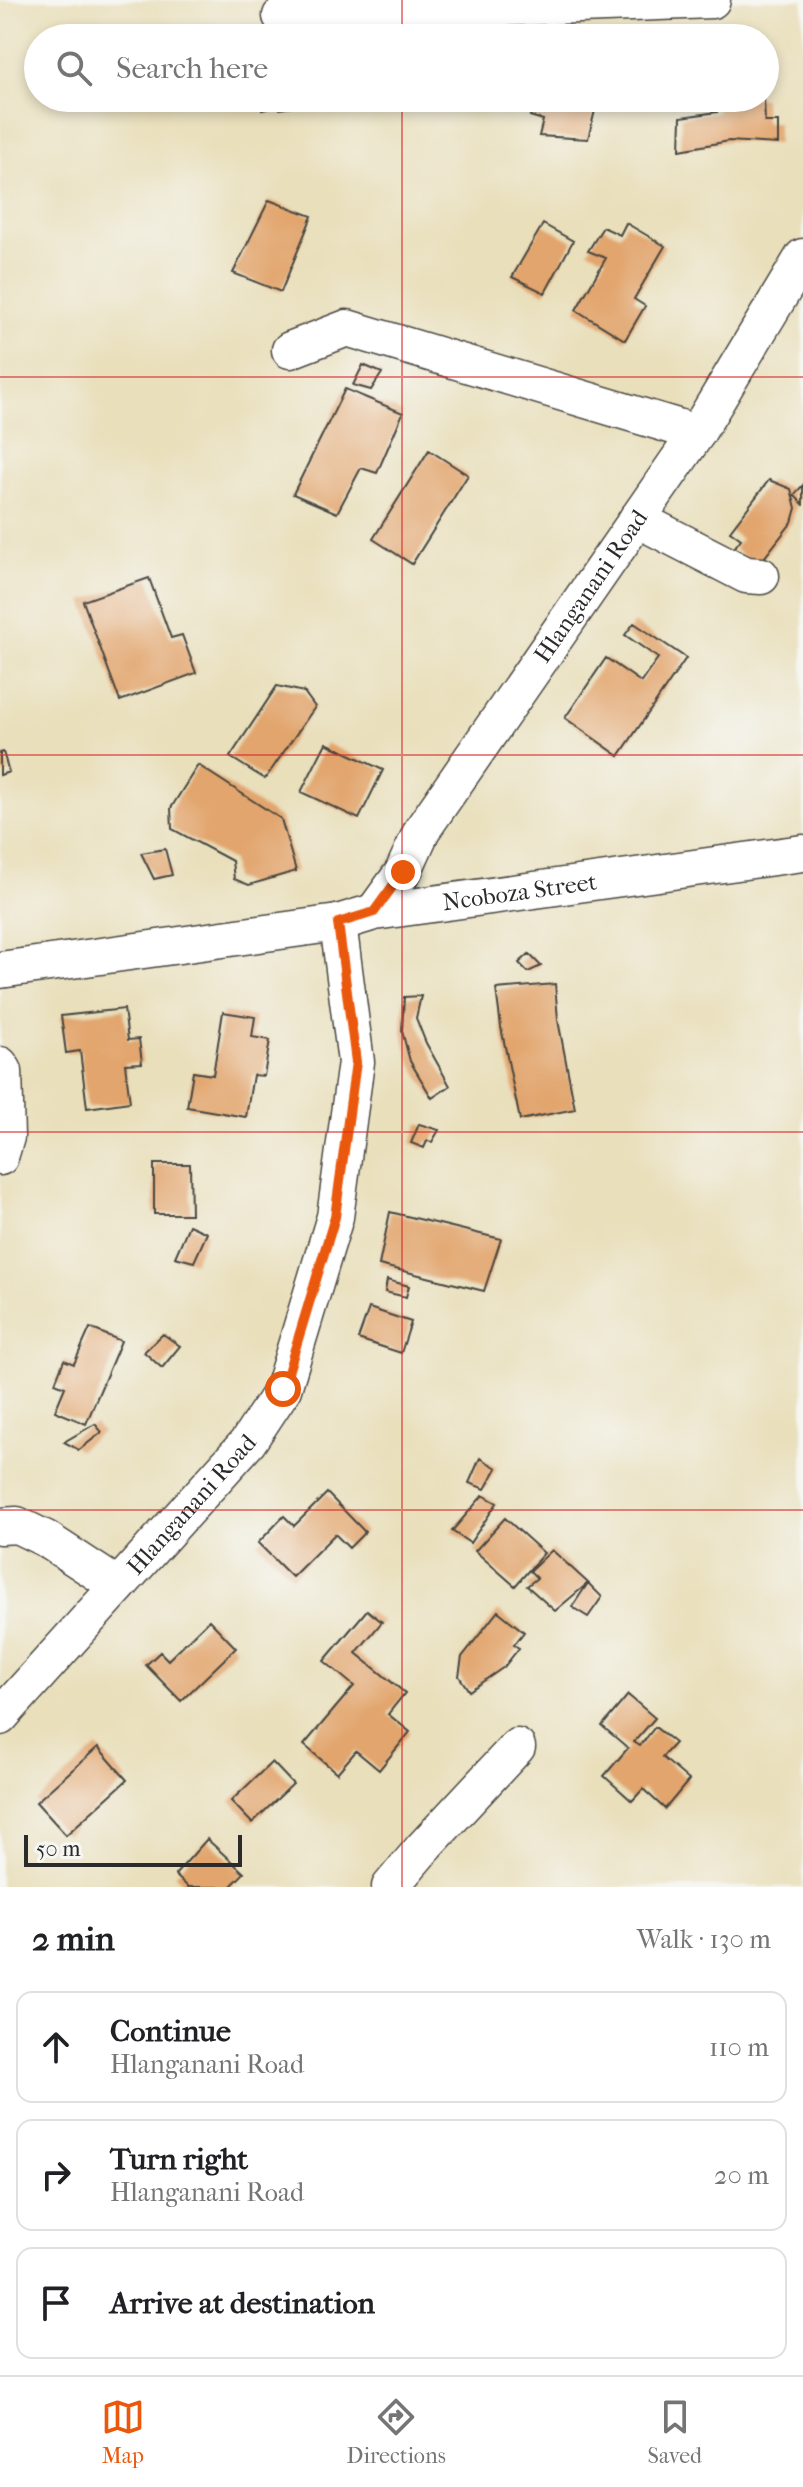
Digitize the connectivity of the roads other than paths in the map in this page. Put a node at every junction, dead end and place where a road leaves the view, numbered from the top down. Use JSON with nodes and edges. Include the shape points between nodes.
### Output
{"nodes":[{"id":1,"x":712,"y":0,"type":"edge"},
{"id":2,"x":600,"y":2,"type":"edge"},
{"id":3,"x":482,"y":4,"type":"edge"},
{"id":4,"x":281,"y":16,"type":"dead end"},
{"id":5,"x":803,"y":257,"type":"edge"},
{"id":6,"x":290,"y":350,"type":"dead end"},
{"id":7,"x":697,"y":433,"type":"junction"},
{"id":8,"x":637,"y":519,"type":"junction"},
{"id":9,"x":761,"y":576,"type":"dead end"},
{"id":10,"x":803,"y":853,"type":"edge"},
{"id":11,"x":374,"y":912,"type":"junction"},
{"id":12,"x":338,"y":923,"type":"junction"},
{"id":13,"x":0,"y":970,"type":"edge"},
{"id":14,"x":0,"y":1065,"type":"edge"},
{"id":15,"x":0,"y":1157,"type":"edge"},
{"id":16,"x":0,"y":1526,"type":"edge"},
{"id":17,"x":118,"y":1586,"type":"junction"},
{"id":18,"x":0,"y":1717,"type":"edge"},
{"id":19,"x":517,"y":1747,"type":"dead end"},
{"id":20,"x":390,"y":1887,"type":"edge"}],
"edges":[{"from":1,"to":2,"type":"street"},
{"from":2,"to":3,"type":"street"},
{"from":3,"to":4,"type":"street"},
{"from":5,"to":7,"type":"street","name":"Hlanganani Road"},
{"from":6,"to":7,"type":"street","via":[[347,328]]},
{"from":7,"to":8,"type":"street","name":"Hlanganani Road"},
{"from":8,"to":9,"type":"street","via":[[746,575]]},
{"from":8,"to":11,"type":"street","name":"Hlanganani Road","via":[[422,830],[403,872]]},
{"from":10,"to":11,"type":"street","name":"Ncoboza Street"},
{"from":11,"to":12,"type":"street","name":"Ncoboza Street"},
{"from":12,"to":13,"type":"street","name":"Ncoboza Street"},
{"from":12,"to":17,"type":"street","name":"Hlanganani Road","via":[[356,1062],[335,1217],[283,1389],[248,1442]]},
{"from":14,"to":15,"type":"street","via":[[6,1137]]},
{"from":16,"to":17,"type":"street","via":[[17,1525],[46,1539]]},
{"from":17,"to":18,"type":"street","name":"Hlanganani Road"},
{"from":19,"to":20,"type":"street"}]}
